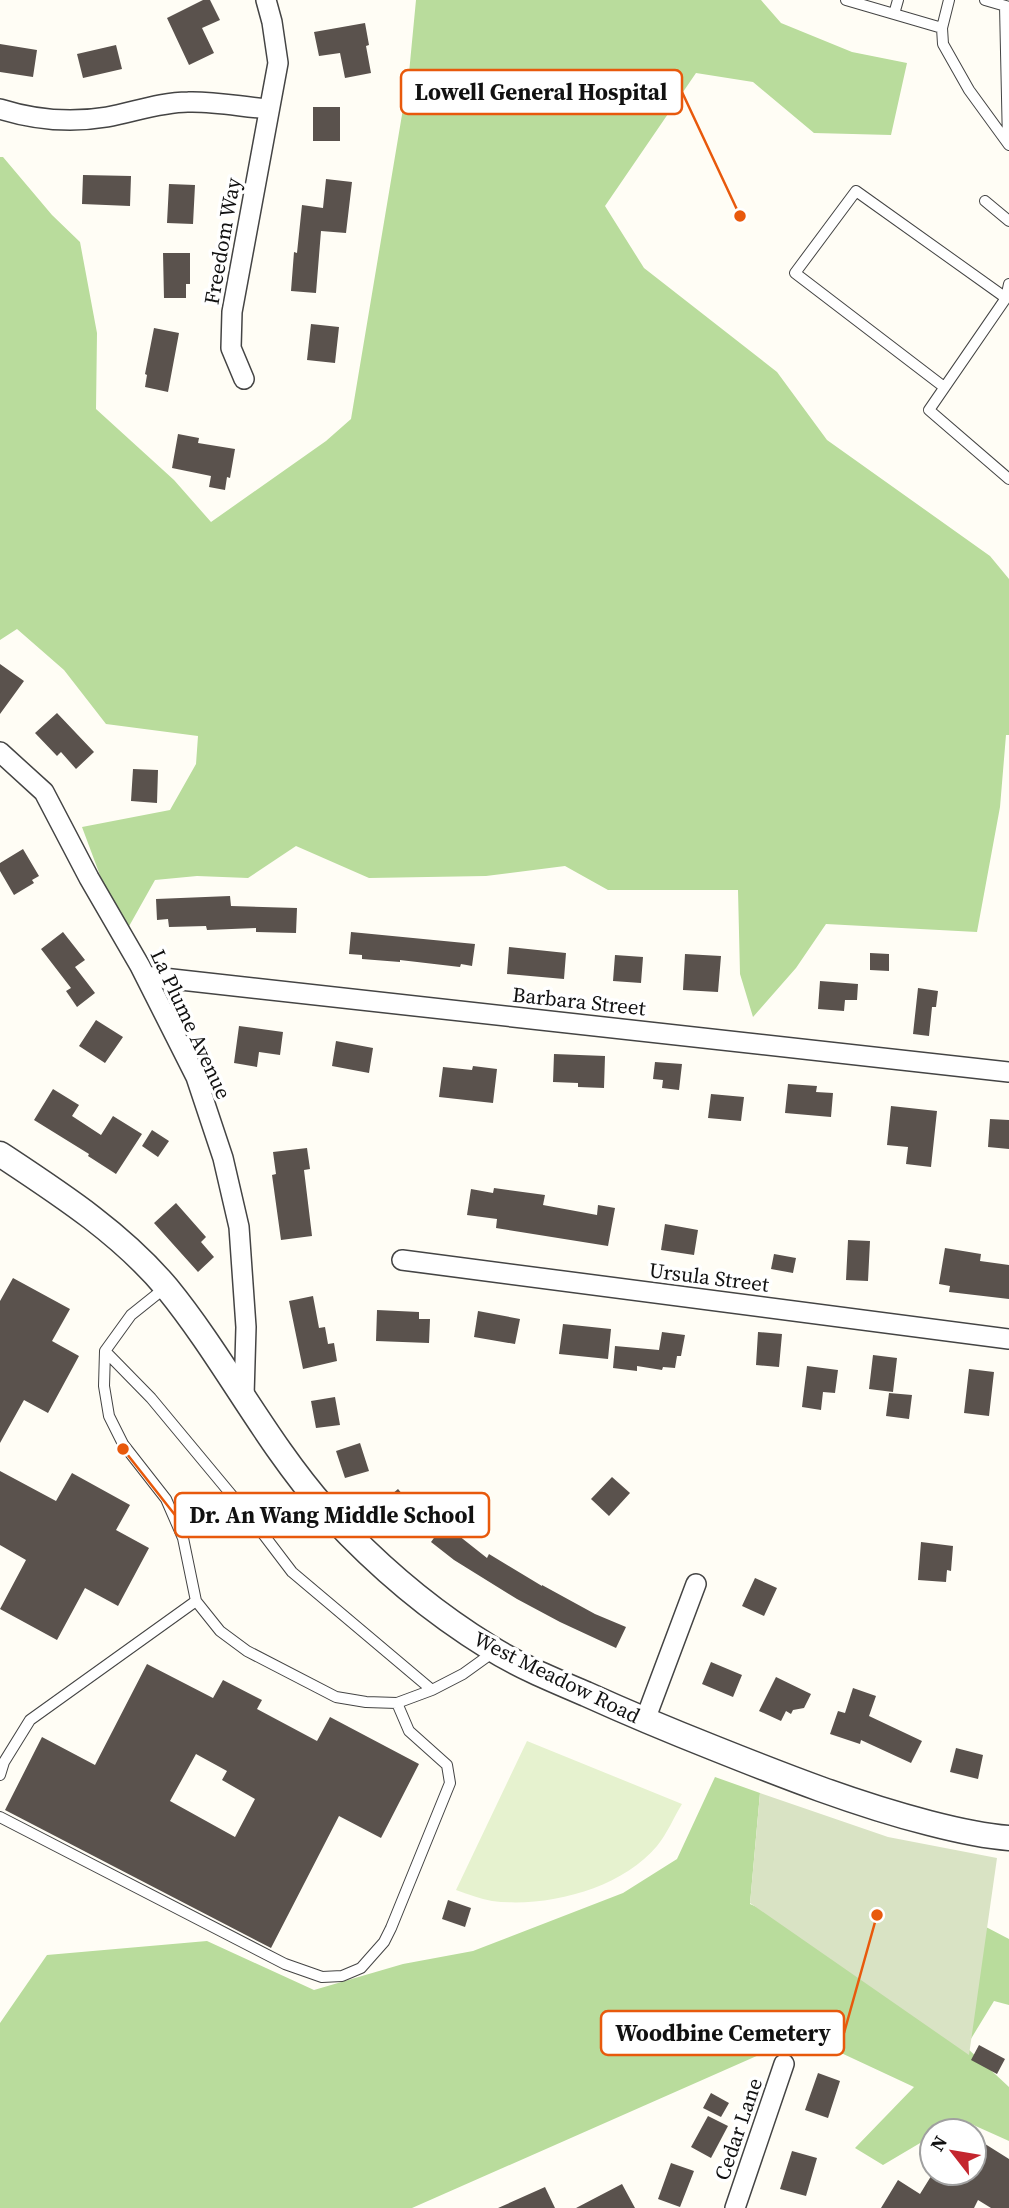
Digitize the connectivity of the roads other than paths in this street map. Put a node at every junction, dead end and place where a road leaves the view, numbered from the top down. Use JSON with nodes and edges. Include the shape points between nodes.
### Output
{"nodes":[{"id":1,"x":266,"y":0,"type":"edge"},
{"id":2,"x":846,"y":0,"type":"edge"},
{"id":3,"x":898,"y":0,"type":"edge"},
{"id":4,"x":949,"y":0,"type":"edge"},
{"id":5,"x":985,"y":0,"type":"edge"},
{"id":6,"x":1007,"y":6,"type":"edge"},
{"id":7,"x":894,"y":14,"type":"junction"},
{"id":8,"x":942,"y":28,"type":"junction"},
{"id":9,"x":0,"y":109,"type":"edge"},
{"id":10,"x":269,"y":110,"type":"junction"},
{"id":11,"x":1008,"y":144,"type":"edge"},
{"id":12,"x":985,"y":201,"type":"dead end"},
{"id":13,"x":1009,"y":221,"type":"edge"},
{"id":14,"x":1009,"y":284,"type":"edge"},
{"id":15,"x":1007,"y":298,"type":"edge"},
{"id":16,"x":244,"y":379,"type":"dead end"},
{"id":17,"x":944,"y":387,"type":"junction"},
{"id":18,"x":1009,"y":479,"type":"edge"},
{"id":19,"x":0,"y":752,"type":"edge"},
{"id":20,"x":145,"y":976,"type":"junction"},
{"id":21,"x":1009,"y":1072,"type":"edge"},
{"id":22,"x":0,"y":1154,"type":"edge"},
{"id":23,"x":402,"y":1260,"type":"dead end"},
{"id":24,"x":166,"y":1287,"type":"junction"},
{"id":25,"x":1009,"y":1339,"type":"edge"},
{"id":26,"x":105,"y":1351,"type":"junction"},
{"id":27,"x":244,"y":1396,"type":"junction"},
{"id":28,"x":696,"y":1584,"type":"dead end"},
{"id":29,"x":196,"y":1601,"type":"junction"},
{"id":30,"x":496,"y":1651,"type":"junction"},
{"id":31,"x":432,"y":1690,"type":"junction"},
{"id":32,"x":397,"y":1703,"type":"junction"},
{"id":33,"x":645,"y":1720,"type":"junction"},
{"id":34,"x":0,"y":1775,"type":"edge"},
{"id":35,"x":0,"y":1818,"type":"edge"},
{"id":36,"x":1009,"y":1838,"type":"edge"},
{"id":37,"x":784,"y":2064,"type":"dead end"},
{"id":38,"x":735,"y":2208,"type":"edge"}],
"edges":[{"from":1,"to":10,"type":"street","name":"Freedom Way","via":[[278,63]]},
{"from":2,"to":7,"type":"lane"},
{"from":3,"to":7,"type":"lane"},
{"from":4,"to":8,"type":"lane"},
{"from":5,"to":6,"type":"lane"},
{"from":6,"to":11,"type":"lane"},
{"from":7,"to":8,"type":"lane"},
{"from":8,"to":11,"type":"lane","via":[[943,44]]},
{"from":9,"to":10,"type":"street","via":[[68,121],[188,102]]},
{"from":10,"to":16,"type":"street","name":"Freedom Way","via":[[232,312],[231,348]]},
{"from":12,"to":13,"type":"lane"},
{"from":14,"to":15,"type":"lane"},
{"from":15,"to":17,"type":"lane"},
{"from":15,"to":17,"type":"lane","via":[[856,191],[795,273]]},
{"from":17,"to":18,"type":"lane","via":[[929,410]]},
{"from":19,"to":20,"type":"street","name":"La Plume Avenue","via":[[44,792]]},
{"from":20,"to":21,"type":"street","name":"Barbara Street"},
{"from":20,"to":27,"type":"street","name":"La Plume Avenue","via":[[195,1077],[223,1158],[239,1227],[246,1327]]},
{"from":22,"to":24,"type":"street","name":"West Meadow Road","via":[[73,1202]]},
{"from":23,"to":25,"type":"street","name":"Ursula Street"},
{"from":24,"to":26,"type":"lane","via":[[131,1315]]},
{"from":24,"to":27,"type":"street","name":"West Meadow Road"},
{"from":26,"to":29,"type":"lane","via":[[109,1416],[123,1444],[166,1499],[183,1538]]},
{"from":26,"to":31,"type":"lane","via":[[151,1398],[292,1572]]},
{"from":27,"to":30,"type":"street","name":"West Meadow Road","via":[[333,1517],[433,1610]]},
{"from":28,"to":33,"type":"street"},
{"from":29,"to":32,"type":"lane","via":[[220,1630],[247,1651],[336,1697]]},
{"from":29,"to":34,"type":"lane","via":[[30,1720]]},
{"from":30,"to":31,"type":"lane"},
{"from":30,"to":33,"type":"street","name":"West Meadow Road"},
{"from":31,"to":32,"type":"lane"},
{"from":32,"to":35,"type":"lane","via":[[410,1731],[447,1765],[450,1783],[384,1942],[361,1968],[342,1976],[322,1977],[285,1964]]},
{"from":33,"to":36,"type":"street","name":"West Meadow Road","via":[[888,1813],[981,1836]]},
{"from":37,"to":38,"type":"street","name":"Cedar Lane"}]}
